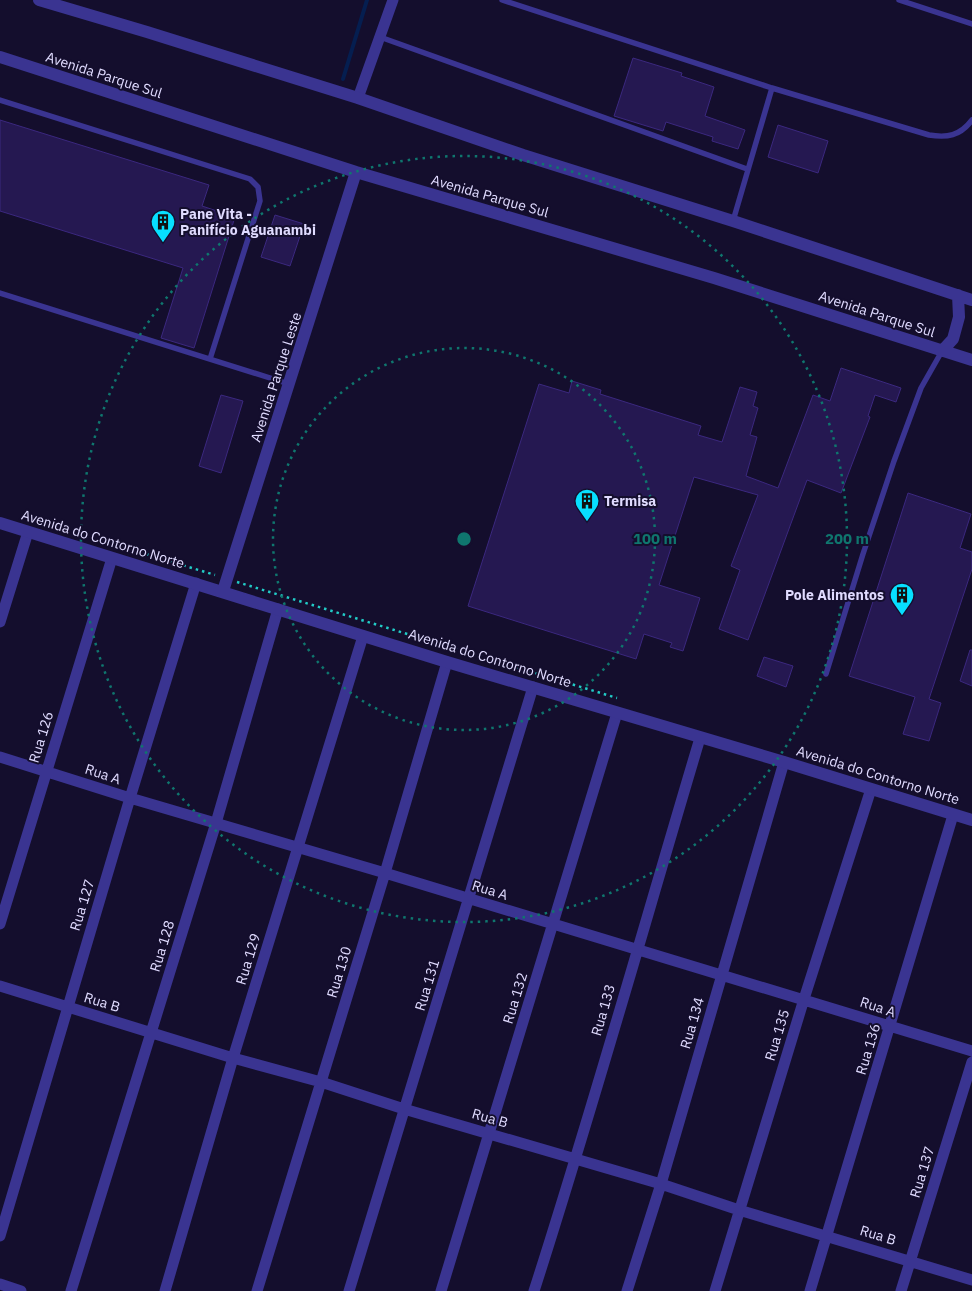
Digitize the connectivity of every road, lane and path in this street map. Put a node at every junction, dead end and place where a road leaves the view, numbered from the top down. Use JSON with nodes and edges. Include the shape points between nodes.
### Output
{"nodes":[{"id":1,"x":39,"y":0,"type":"edge"},
{"id":2,"x":393,"y":0,"type":"edge"},
{"id":3,"x":502,"y":0,"type":"edge"},
{"id":4,"x":899,"y":0,"type":"edge"},
{"id":5,"x":972,"y":24,"type":"edge"},
{"id":6,"x":380,"y":37,"type":"junction"},
{"id":7,"x":0,"y":57,"type":"edge"},
{"id":8,"x":772,"y":88,"type":"junction"},
{"id":9,"x":358,"y":98,"type":"junction"},
{"id":10,"x":0,"y":100,"type":"edge"},
{"id":11,"x":972,"y":120,"type":"edge"},
{"id":12,"x":747,"y":169,"type":"junction"},
{"id":13,"x":356,"y":172,"type":"junction"},
{"id":14,"x":733,"y":221,"type":"junction"},
{"id":15,"x":0,"y":293,"type":"edge"},
{"id":16,"x":958,"y":295,"type":"junction"},
{"id":17,"x":972,"y":300,"type":"edge"},
{"id":18,"x":942,"y":351,"type":"junction"},
{"id":19,"x":210,"y":359,"type":"junction"},
{"id":20,"x":972,"y":360,"type":"edge"},
{"id":21,"x":289,"y":384,"type":"junction"},
{"id":22,"x":0,"y":524,"type":"edge"},
{"id":23,"x":28,"y":532,"type":"junction"},
{"id":24,"x":138,"y":551,"type":"dead end"},
{"id":25,"x":112,"y":558,"type":"junction"},
{"id":26,"x":228,"y":579,"type":"junction"},
{"id":27,"x":196,"y":583,"type":"junction"},
{"id":28,"x":223,"y":591,"type":"junction"},
{"id":29,"x":278,"y":609,"type":"junction"},
{"id":30,"x":0,"y":622,"type":"edge"},
{"id":31,"x":363,"y":636,"type":"junction"},
{"id":32,"x":447,"y":662,"type":"junction"},
{"id":33,"x":826,"y":674,"type":"dead end"},
{"id":34,"x":533,"y":687,"type":"junction"},
{"id":35,"x":619,"y":699,"type":"dead end"},
{"id":36,"x":617,"y":713,"type":"junction"},
{"id":37,"x":700,"y":738,"type":"junction"},
{"id":38,"x":0,"y":757,"type":"edge"},
{"id":39,"x":784,"y":762,"type":"junction"},
{"id":40,"x":46,"y":772,"type":"junction"},
{"id":41,"x":871,"y":789,"type":"junction"},
{"id":42,"x":130,"y":798,"type":"junction"},
{"id":43,"x":953,"y":815,"type":"junction"},
{"id":44,"x":972,"y":820,"type":"edge"},
{"id":45,"x":216,"y":823,"type":"junction"},
{"id":46,"x":298,"y":848,"type":"junction"},
{"id":47,"x":385,"y":873,"type":"junction"},
{"id":48,"x":468,"y":899,"type":"junction"},
{"id":49,"x":0,"y":924,"type":"edge"},
{"id":50,"x":552,"y":925,"type":"junction"},
{"id":51,"x":636,"y":950,"type":"junction"},
{"id":52,"x":722,"y":974,"type":"junction"},
{"id":53,"x":0,"y":986,"type":"edge"},
{"id":54,"x":804,"y":999,"type":"junction"},
{"id":55,"x":68,"y":1008,"type":"junction"},
{"id":56,"x":890,"y":1026,"type":"junction"},
{"id":57,"x":151,"y":1033,"type":"junction"},
{"id":58,"x":972,"y":1051,"type":"edge"},
{"id":59,"x":234,"y":1058,"type":"junction"},
{"id":60,"x":972,"y":1062,"type":"edge"},
{"id":61,"x":321,"y":1082,"type":"junction"},
{"id":62,"x":404,"y":1108,"type":"junction"},
{"id":63,"x":490,"y":1134,"type":"junction"},
{"id":64,"x":576,"y":1158,"type":"junction"},
{"id":65,"x":661,"y":1184,"type":"junction"},
{"id":66,"x":739,"y":1210,"type":"junction"},
{"id":67,"x":0,"y":1236,"type":"edge"},
{"id":68,"x":828,"y":1236,"type":"junction"},
{"id":69,"x":910,"y":1261,"type":"junction"},
{"id":70,"x":972,"y":1280,"type":"edge"},
{"id":71,"x":0,"y":1284,"type":"edge"},
{"id":72,"x":22,"y":1291,"type":"edge"},
{"id":73,"x":71,"y":1291,"type":"edge"},
{"id":74,"x":165,"y":1291,"type":"edge"},
{"id":75,"x":257,"y":1291,"type":"edge"},
{"id":76,"x":349,"y":1291,"type":"edge"},
{"id":77,"x":442,"y":1291,"type":"edge"},
{"id":78,"x":534,"y":1291,"type":"edge"},
{"id":79,"x":627,"y":1291,"type":"edge"},
{"id":80,"x":715,"y":1291,"type":"edge"},
{"id":81,"x":810,"y":1291,"type":"edge"},
{"id":82,"x":901,"y":1291,"type":"edge"}],
"edges":[{"from":1,"to":9,"type":"street"},
{"from":2,"to":6,"type":"street"},
{"from":3,"to":8,"type":"lane"},
{"from":4,"to":5,"type":"lane"},
{"from":6,"to":9,"type":"street"},
{"from":6,"to":12,"type":"lane"},
{"from":7,"to":13,"type":"street","name":"Avenida Parque Sul"},
{"from":8,"to":11,"type":"lane","via":[[935,136],[954,135]]},
{"from":8,"to":12,"type":"lane"},
{"from":9,"to":14,"type":"street","via":[[523,155]]},
{"from":10,"to":19,"type":"lane","via":[[250,179],[258,187],[260,200]]},
{"from":12,"to":14,"type":"lane"},
{"from":13,"to":18,"type":"street","name":"Avenida Parque Sul","via":[[714,278]]},
{"from":13,"to":21,"type":"street","name":"Avenida Parque Leste"},
{"from":14,"to":16,"type":"street"},
{"from":15,"to":19,"type":"lane"},
{"from":16,"to":17,"type":"street"},
{"from":16,"to":18,"type":"street","via":[[959,317],[953,339]]},
{"from":18,"to":20,"type":"street","name":"Avenida Parque Sul"},
{"from":18,"to":33,"type":"lane","via":[[921,388],[894,461]]},
{"from":19,"to":21,"type":"lane"},
{"from":21,"to":26,"type":"street","name":"Avenida Parque Leste"},
{"from":22,"to":23,"type":"street","name":"Avenida do Contorno Norte"},
{"from":23,"to":25,"type":"street","name":"Avenida do Contorno Norte"},
{"from":23,"to":30,"type":"street"},
{"from":24,"to":26,"type":"path"},
{"from":25,"to":27,"type":"street","name":"Avenida do Contorno Norte"},
{"from":25,"to":40,"type":"street","name":"Rua 126"},
{"from":26,"to":28,"type":"street","name":"Avenida Parque Leste"},
{"from":26,"to":35,"type":"path"},
{"from":27,"to":28,"type":"street","name":"Avenida do Contorno Norte"},
{"from":27,"to":42,"type":"street","name":"Rua 127"},
{"from":28,"to":29,"type":"street","name":"Avenida do Contorno Norte"},
{"from":29,"to":31,"type":"street","name":"Avenida do Contorno Norte"},
{"from":29,"to":45,"type":"street","name":"Rua 128"},
{"from":31,"to":32,"type":"street","name":"Avenida do Contorno Norte"},
{"from":31,"to":46,"type":"street","name":"Rua 129"},
{"from":32,"to":34,"type":"street","name":"Avenida do Contorno Norte"},
{"from":32,"to":47,"type":"street","name":"Rua 130"},
{"from":34,"to":36,"type":"street","name":"Avenida do Contorno Norte"},
{"from":34,"to":48,"type":"street","name":"Rua 131"},
{"from":36,"to":37,"type":"street","name":"Avenida do Contorno Norte"},
{"from":36,"to":50,"type":"street","name":"Rua 132"},
{"from":37,"to":39,"type":"street","name":"Avenida do Contorno Norte"},
{"from":37,"to":51,"type":"street","name":"Rua 133"},
{"from":38,"to":40,"type":"street","name":"Rua A"},
{"from":39,"to":41,"type":"street","name":"Avenida do Contorno Norte"},
{"from":39,"to":52,"type":"street","name":"Rua 134"},
{"from":40,"to":42,"type":"street","name":"Rua A"},
{"from":40,"to":49,"type":"street","name":"Rua 126"},
{"from":41,"to":43,"type":"street","name":"Avenida do Contorno Norte"},
{"from":41,"to":54,"type":"street","name":"Rua 135"},
{"from":42,"to":45,"type":"street","name":"Rua A"},
{"from":42,"to":55,"type":"street","name":"Rua 127"},
{"from":43,"to":44,"type":"street","name":"Avenida do Contorno Norte"},
{"from":43,"to":56,"type":"street","name":"Rua 136"},
{"from":45,"to":46,"type":"street","name":"Rua A"},
{"from":45,"to":57,"type":"street","name":"Rua 128"},
{"from":46,"to":47,"type":"street","name":"Rua A"},
{"from":46,"to":59,"type":"street","name":"Rua 129"},
{"from":47,"to":48,"type":"street","name":"Rua A"},
{"from":47,"to":61,"type":"street","name":"Rua 130"},
{"from":48,"to":50,"type":"street","name":"Rua A"},
{"from":48,"to":62,"type":"street","name":"Rua 131"},
{"from":50,"to":51,"type":"street","name":"Rua A"},
{"from":50,"to":63,"type":"street","name":"Rua 132"},
{"from":51,"to":52,"type":"street","name":"Rua A"},
{"from":51,"to":64,"type":"street","name":"Rua 133"},
{"from":52,"to":54,"type":"street","name":"Rua A"},
{"from":52,"to":65,"type":"street","name":"Rua 134"},
{"from":53,"to":55,"type":"street","name":"Rua B"},
{"from":54,"to":56,"type":"street","name":"Rua A"},
{"from":54,"to":66,"type":"street","name":"Rua 135"},
{"from":55,"to":57,"type":"street","name":"Rua B"},
{"from":55,"to":67,"type":"street","name":"Rua 127"},
{"from":56,"to":58,"type":"street","name":"Rua A"},
{"from":56,"to":68,"type":"street","name":"Rua 136"},
{"from":57,"to":59,"type":"street","name":"Rua B"},
{"from":57,"to":73,"type":"street","name":"Rua 128"},
{"from":59,"to":61,"type":"street","name":"Rua B"},
{"from":59,"to":74,"type":"street","name":"Rua 129"},
{"from":60,"to":69,"type":"street","name":"Rua 137"},
{"from":61,"to":62,"type":"street","name":"Rua B"},
{"from":61,"to":75,"type":"street","name":"Rua 130"},
{"from":62,"to":63,"type":"street","name":"Rua B"},
{"from":62,"to":76,"type":"street","name":"Rua 131"},
{"from":63,"to":64,"type":"street","name":"Rua B"},
{"from":63,"to":77,"type":"street","name":"Rua 132"},
{"from":64,"to":65,"type":"street","name":"Rua B"},
{"from":64,"to":78,"type":"street","name":"Rua 133"},
{"from":65,"to":66,"type":"street","name":"Rua B"},
{"from":65,"to":79,"type":"street","name":"Rua 134"},
{"from":66,"to":68,"type":"street","name":"Rua B"},
{"from":66,"to":80,"type":"street","name":"Rua 135"},
{"from":68,"to":69,"type":"street","name":"Rua B"},
{"from":68,"to":81,"type":"street","name":"Rua 136"},
{"from":69,"to":70,"type":"street","name":"Rua B"},
{"from":69,"to":82,"type":"street","name":"Rua 137"},
{"from":71,"to":72,"type":"street"}]}
